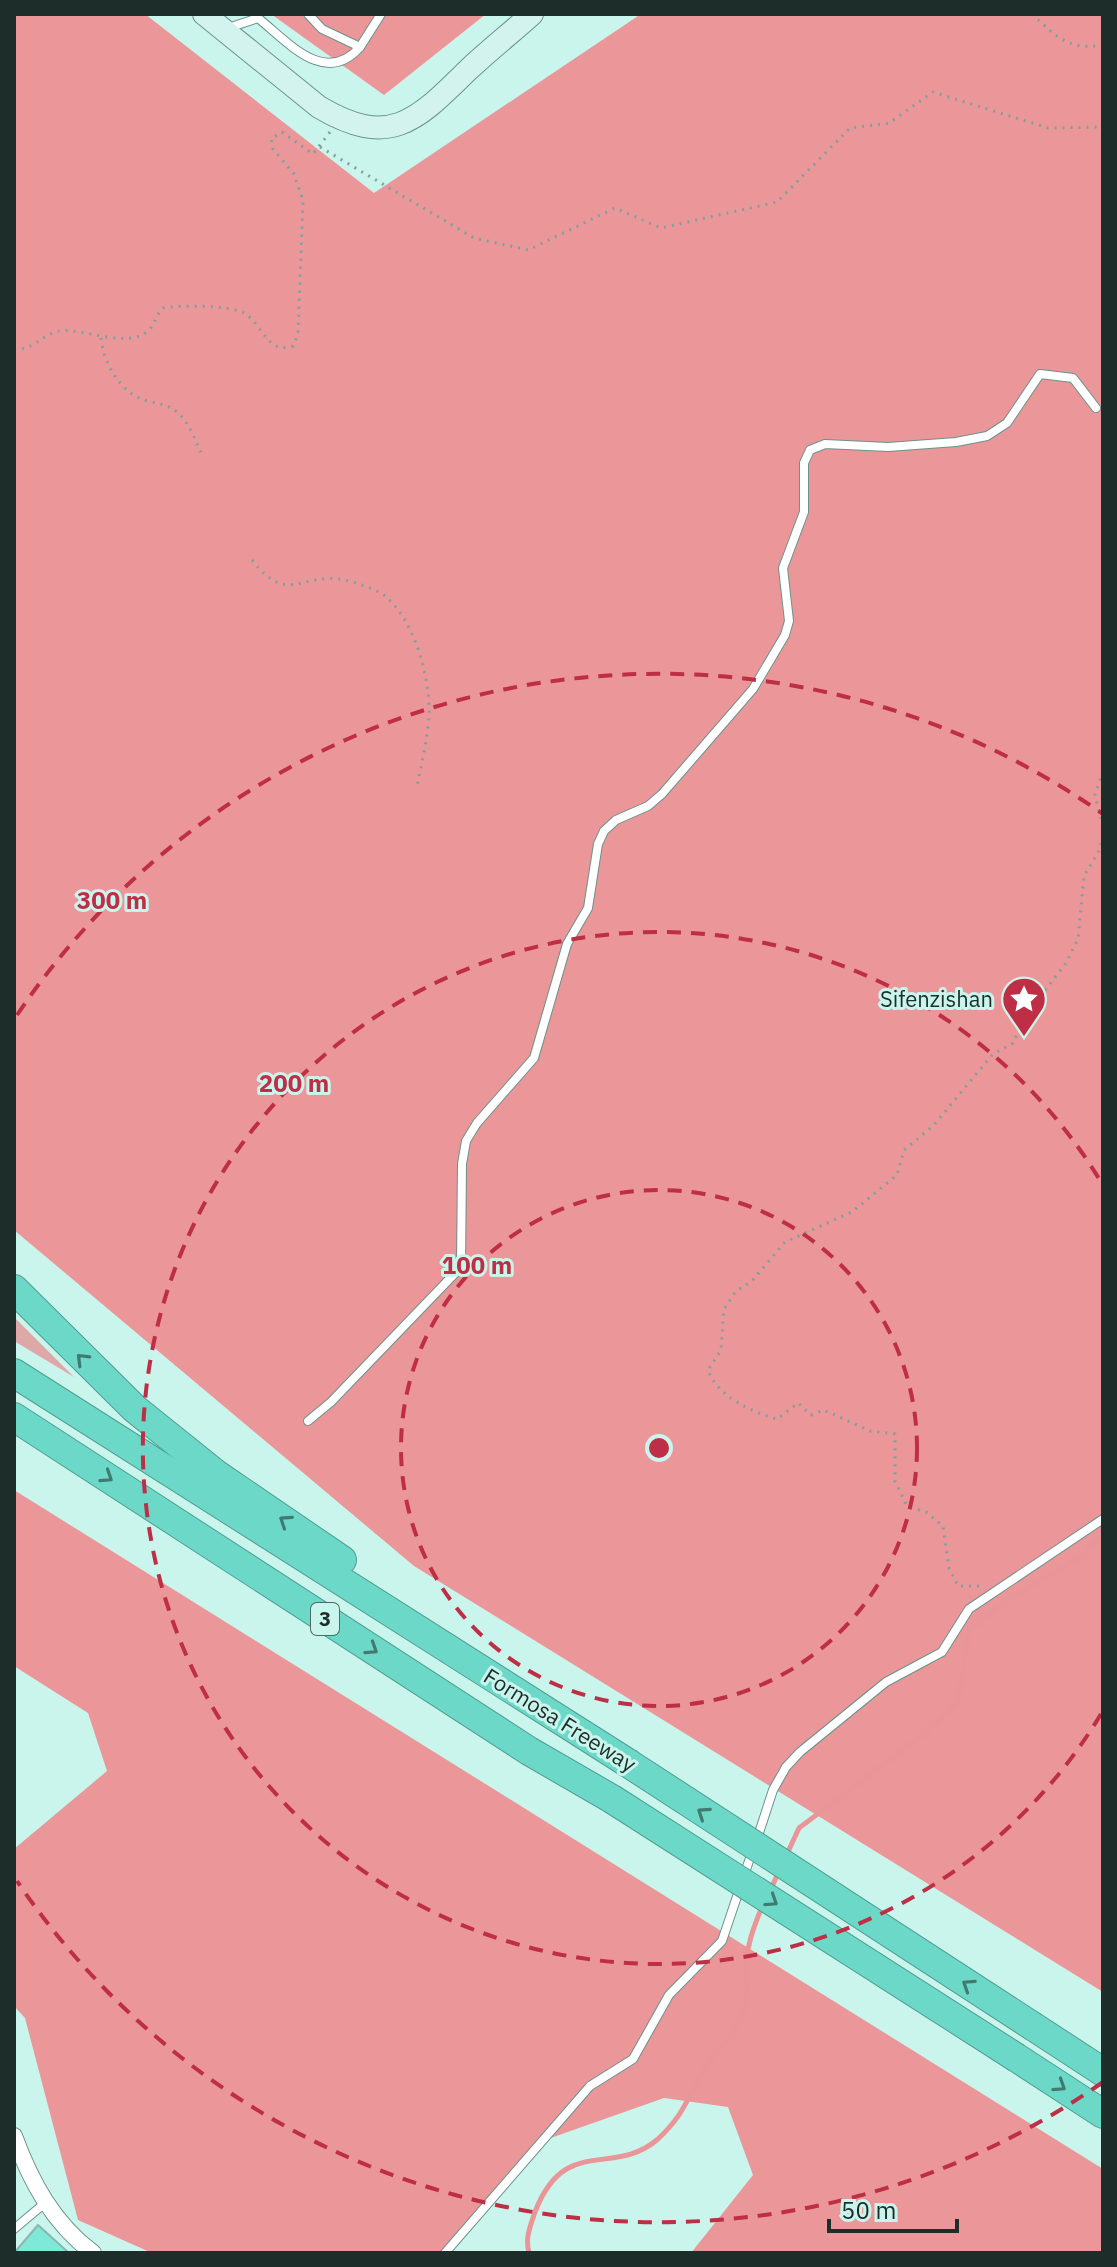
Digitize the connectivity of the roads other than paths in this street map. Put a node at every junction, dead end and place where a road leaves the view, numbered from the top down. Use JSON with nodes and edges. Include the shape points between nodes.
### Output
{"nodes":[{"id":1,"x":204,"y":14,"type":"edge"},
{"id":2,"x":308,"y":14,"type":"edge"},
{"id":3,"x":381,"y":14,"type":"edge"},
{"id":4,"x":532,"y":14,"type":"edge"},
{"id":5,"x":224,"y":30,"type":"junction"},
{"id":6,"x":360,"y":47,"type":"junction"},
{"id":7,"x":1096,"y":408,"type":"dead end"},
{"id":8,"x":14,"y":1289,"type":"edge"},
{"id":9,"x":14,"y":1373,"type":"edge"},
{"id":10,"x":14,"y":1418,"type":"edge"},
{"id":11,"x":308,"y":1421,"type":"dead end"},
{"id":12,"x":1103,"y":1519,"type":"edge"},
{"id":13,"x":528,"y":1700,"type":"junction"},
{"id":14,"x":1103,"y":2072,"type":"edge"},
{"id":15,"x":1103,"y":2114,"type":"edge"},
{"id":16,"x":14,"y":2136,"type":"edge"},
{"id":17,"x":20,"y":2169,"type":"edge"},
{"id":18,"x":45,"y":2203,"type":"junction"},
{"id":19,"x":14,"y":2229,"type":"edge"},
{"id":20,"x":93,"y":2253,"type":"edge"},
{"id":21,"x":445,"y":2253,"type":"edge"}],
"edges":[{"from":1,"to":5,"type":"main road"},
{"from":2,"to":6,"type":"lane","via":[[322,29]]},
{"from":3,"to":6,"type":"lane"},
{"from":4,"to":5,"type":"main road","via":[[411,121],[376,129],[319,107]]},
{"from":5,"to":6,"type":"lane","via":[[258,18],[309,60],[324,65],[352,56]]},
{"from":7,"to":11,"type":"lane","via":[[1073,378],[1040,374],[1007,423],[987,436],[888,447],[825,444],[810,450],[804,463],[804,512],[783,568],[789,621],[785,635],[753,689],[671,784],[648,806],[604,831],[588,908],[567,944],[534,1058],[466,1141],[461,1267]]},
{"from":13,"to":8,"type":"highway","one_way":true,"via":[[347,1563],[216,1474],[135,1409]]},
{"from":9,"to":13,"type":"highway","name":"Formosa Freeway","number":"3"},
{"from":10,"to":15,"type":"highway","name":"Formosa Freeway","number":"3","one_way":true,"bridge":true},
{"from":12,"to":21,"type":"lane","via":[[969,1609],[942,1652],[864,1697],[786,1767],[773,1790],[722,1941],[669,1995],[633,2059],[590,2086]]},
{"from":14,"to":13,"type":"highway","name":"Formosa Freeway","number":"3","one_way":true,"bridge":true},
{"from":16,"to":17,"type":"street"},
{"from":17,"to":18,"type":"street"},
{"from":18,"to":19,"type":"lane"},
{"from":18,"to":20,"type":"street","via":[[69,2235]]}]}
